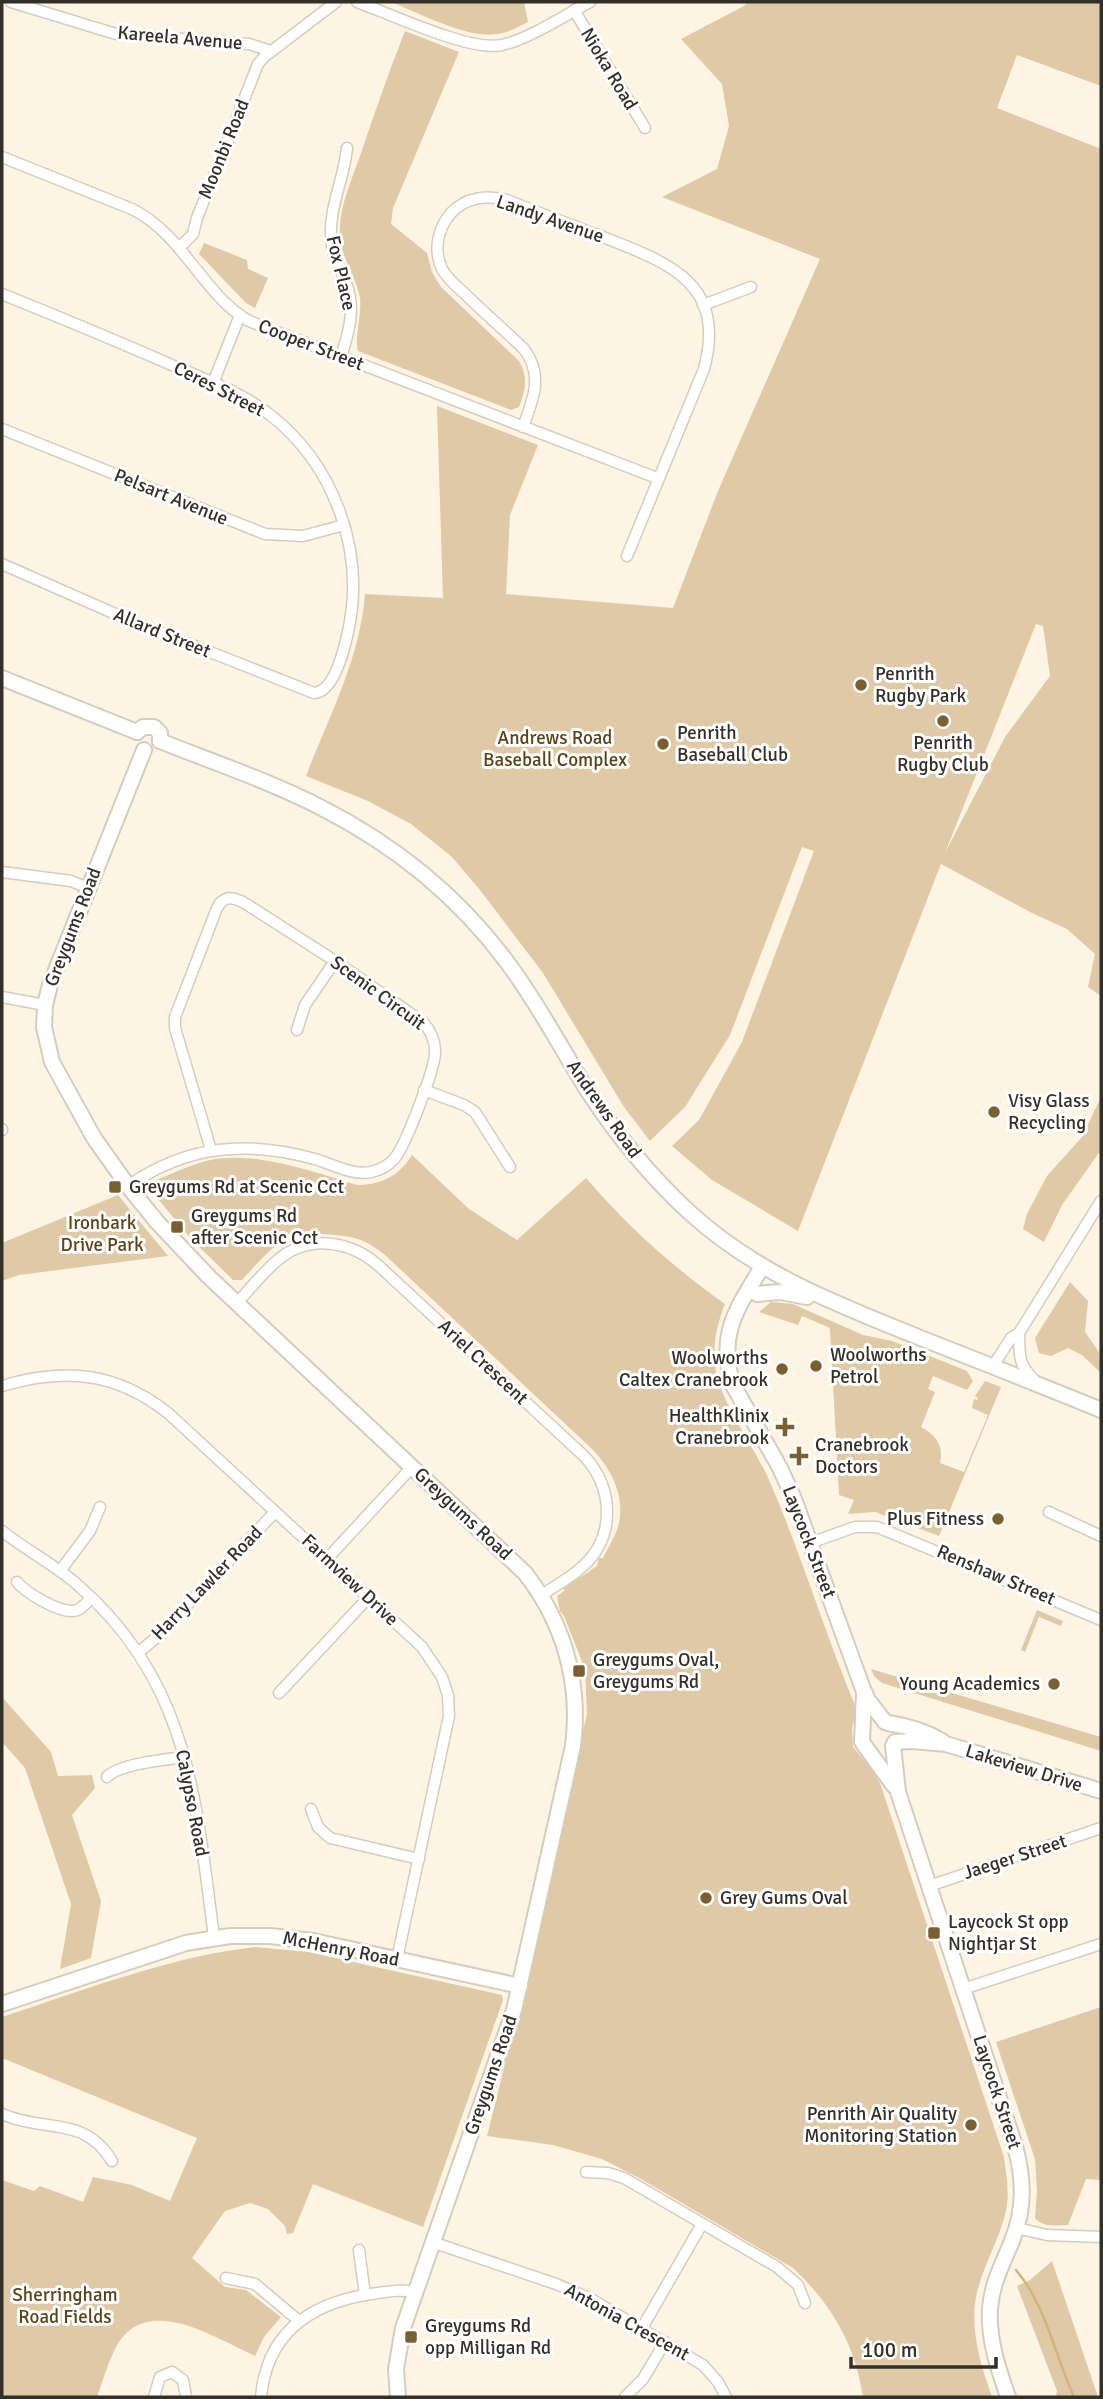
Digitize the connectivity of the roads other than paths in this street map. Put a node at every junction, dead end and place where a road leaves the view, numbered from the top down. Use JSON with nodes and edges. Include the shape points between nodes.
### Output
{"nodes":[{"id":1,"x":11,"y":2,"type":"edge"},
{"id":2,"x":336,"y":2,"type":"edge"},
{"id":3,"x":357,"y":2,"type":"edge"},
{"id":4,"x":590,"y":2,"type":"edge"},
{"id":5,"x":574,"y":10,"type":"junction"},
{"id":6,"x":271,"y":51,"type":"junction"},
{"id":7,"x":645,"y":128,"type":"dead end"},
{"id":8,"x":347,"y":148,"type":"dead end"},
{"id":9,"x":2,"y":157,"type":"edge"},
{"id":10,"x":179,"y":248,"type":"junction"},
{"id":11,"x":751,"y":287,"type":"dead end"},
{"id":12,"x":2,"y":294,"type":"edge"},
{"id":13,"x":704,"y":305,"type":"junction"},
{"id":14,"x":240,"y":315,"type":"junction"},
{"id":15,"x":341,"y":356,"type":"junction"},
{"id":16,"x":213,"y":383,"type":"junction"},
{"id":17,"x":523,"y":427,"type":"junction"},
{"id":18,"x":2,"y":429,"type":"edge"},
{"id":19,"x":657,"y":478,"type":"junction"},
{"id":20,"x":344,"y":525,"type":"junction"},
{"id":21,"x":627,"y":556,"type":"dead end"},
{"id":22,"x":2,"y":564,"type":"edge"},
{"id":23,"x":2,"y":678,"type":"edge"},
{"id":24,"x":325,"y":690,"type":"joint"},
{"id":25,"x":137,"y":732,"type":"junction"},
{"id":26,"x":160,"y":741,"type":"junction"},
{"id":27,"x":144,"y":750,"type":"junction"},
{"id":28,"x":2,"y":872,"type":"edge"},
{"id":29,"x":88,"y":888,"type":"junction"},
{"id":30,"x":335,"y":961,"type":"junction"},
{"id":31,"x":2,"y":997,"type":"edge"},
{"id":32,"x":45,"y":1004,"type":"junction"},
{"id":33,"x":298,"y":1030,"type":"dead end"},
{"id":34,"x":424,"y":1090,"type":"junction"},
{"id":35,"x":211,"y":1150,"type":"junction"},
{"id":36,"x":510,"y":1167,"type":"dead end"},
{"id":37,"x":128,"y":1186,"type":"junction"},
{"id":38,"x":1101,"y":1202,"type":"edge"},
{"id":39,"x":737,"y":1250,"type":"junction"},
{"id":40,"x":766,"y":1270,"type":"junction"},
{"id":41,"x":750,"y":1296,"type":"junction"},
{"id":42,"x":830,"y":1302,"type":"junction"},
{"id":43,"x":237,"y":1303,"type":"junction"},
{"id":44,"x":1020,"y":1333,"type":"junction"},
{"id":45,"x":993,"y":1366,"type":"junction"},
{"id":46,"x":1037,"y":1384,"type":"junction"},
{"id":47,"x":2,"y":1386,"type":"edge"},
{"id":48,"x":1101,"y":1410,"type":"edge"},
{"id":49,"x":412,"y":1467,"type":"junction"},
{"id":50,"x":100,"y":1507,"type":"dead end"},
{"id":51,"x":275,"y":1512,"type":"junction"},
{"id":52,"x":1049,"y":1512,"type":"dead end"},
{"id":53,"x":2,"y":1531,"type":"edge"},
{"id":54,"x":1101,"y":1536,"type":"edge"},
{"id":55,"x":810,"y":1543,"type":"junction"},
{"id":56,"x":327,"y":1559,"type":"junction"},
{"id":57,"x":60,"y":1571,"type":"junction"},
{"id":58,"x":17,"y":1582,"type":"dead end"},
{"id":59,"x":542,"y":1595,"type":"junction"},
{"id":60,"x":91,"y":1598,"type":"junction"},
{"id":61,"x":368,"y":1598,"type":"junction"},
{"id":62,"x":1101,"y":1617,"type":"edge"},
{"id":63,"x":138,"y":1653,"type":"junction"},
{"id":64,"x":863,"y":1689,"type":"junction"},
{"id":65,"x":279,"y":1693,"type":"dead end"},
{"id":66,"x":886,"y":1722,"type":"junction"},
{"id":67,"x":862,"y":1733,"type":"junction"},
{"id":68,"x":893,"y":1744,"type":"junction"},
{"id":69,"x":946,"y":1744,"type":"junction"},
{"id":70,"x":867,"y":1749,"type":"junction"},
{"id":71,"x":186,"y":1757,"type":"junction"},
{"id":72,"x":107,"y":1777,"type":"dead end"},
{"id":73,"x":1101,"y":1791,"type":"edge"},
{"id":74,"x":898,"y":1792,"type":"junction"},
{"id":75,"x":311,"y":1809,"type":"dead end"},
{"id":76,"x":1101,"y":1828,"type":"edge"},
{"id":77,"x":419,"y":1859,"type":"junction"},
{"id":78,"x":929,"y":1886,"type":"junction"},
{"id":79,"x":214,"y":1937,"type":"junction"},
{"id":80,"x":1101,"y":1944,"type":"edge"},
{"id":81,"x":397,"y":1959,"type":"junction"},
{"id":82,"x":520,"y":1986,"type":"junction"},
{"id":83,"x":963,"y":1989,"type":"junction"},
{"id":84,"x":2,"y":2004,"type":"edge"},
{"id":85,"x":2,"y":2114,"type":"edge"},
{"id":86,"x":112,"y":2161,"type":"dead end"},
{"id":87,"x":586,"y":2172,"type":"dead end"},
{"id":88,"x":702,"y":2224,"type":"junction"},
{"id":89,"x":1017,"y":2228,"type":"junction"},
{"id":90,"x":1101,"y":2237,"type":"edge"},
{"id":91,"x":432,"y":2242,"type":"junction"},
{"id":92,"x":359,"y":2250,"type":"dead end"},
{"id":93,"x":226,"y":2277,"type":"dead end"},
{"id":94,"x":415,"y":2292,"type":"junction"},
{"id":95,"x":365,"y":2295,"type":"junction"},
{"id":96,"x":805,"y":2304,"type":"dead end"},
{"id":97,"x":299,"y":2321,"type":"junction"},
{"id":98,"x":642,"y":2328,"type":"junction"},
{"id":99,"x":665,"y":2342,"type":"junction"},
{"id":100,"x":154,"y":2397,"type":"edge"},
{"id":101,"x":186,"y":2397,"type":"edge"},
{"id":102,"x":261,"y":2397,"type":"edge"},
{"id":103,"x":398,"y":2397,"type":"edge"},
{"id":104,"x":625,"y":2397,"type":"edge"},
{"id":105,"x":726,"y":2397,"type":"edge"},
{"id":106,"x":1008,"y":2397,"type":"edge"}],
"edges":[{"from":1,"to":6,"type":"street","name":"Kareela Avenue","via":[[116,34],[249,44]]},
{"from":2,"to":6,"type":"street"},
{"from":3,"to":5,"type":"street","via":[[489,47],[514,41]]},
{"from":4,"to":5,"type":"street"},
{"from":5,"to":7,"type":"street","name":"Nioka Road"},
{"from":6,"to":10,"type":"street","name":"Moonbi Road","via":[[256,69],[194,231]]},
{"from":8,"to":15,"type":"street","name":"Fox Place","via":[[330,224],[333,251],[352,310]]},
{"from":9,"to":10,"type":"street","name":"Cooper Street","via":[[139,212],[159,225]]},
{"from":10,"to":14,"type":"street","name":"Cooper Street"},
{"from":11,"to":13,"type":"street"},
{"from":12,"to":16,"type":"street","name":"Ceres Street"},
{"from":13,"to":17,"type":"street","name":"Landy Avenue","via":[[682,275],[658,259],[498,198],[482,197],[462,204],[441,229],[439,258],[448,278],[531,359],[536,387]]},
{"from":13,"to":19,"type":"street","name":"Landy Avenue","via":[[709,339],[704,369]]},
{"from":14,"to":15,"type":"street","name":"Cooper Street"},
{"from":14,"to":16,"type":"street"},
{"from":15,"to":17,"type":"street","name":"Cooper Street"},
{"from":16,"to":20,"type":"street","name":"Ceres Street","via":[[254,403],[300,442],[330,488]]},
{"from":17,"to":19,"type":"street","name":"Cooper Street"},
{"from":18,"to":20,"type":"street","name":"Pelsart Avenue","via":[[265,534],[303,536]]},
{"from":19,"to":21,"type":"street","name":"Landy Avenue"},
{"from":20,"to":24,"type":"street","name":"Ceres Street","via":[[352,563],[352,610],[342,652]]},
{"from":22,"to":24,"type":"street","name":"Allard Street","via":[[310,693]]},
{"from":23,"to":25,"type":"street","name":"Andrews Road"},
{"from":25,"to":26,"type":"street","name":"Andrews Road","via":[[151,726],[160,733]]},
{"from":25,"to":27,"type":"street","via":[[137,742]]},
{"from":26,"to":27,"type":"street","via":[[152,750]]},
{"from":26,"to":39,"type":"street","name":"Andrews Road","via":[[328,811],[386,845],[442,890],[506,961],[593,1098],[643,1165],[690,1213]]},
{"from":27,"to":29,"type":"street","name":"Greygums Road"},
{"from":28,"to":29,"type":"street","via":[[65,880]]},
{"from":29,"to":32,"type":"street","name":"Greygums Road"},
{"from":30,"to":33,"type":"street","via":[[304,1008]]},
{"from":30,"to":34,"type":"street","name":"Scenic Circuit","via":[[429,1029],[435,1053]]},
{"from":30,"to":35,"type":"street","name":"Scenic Circuit","via":[[224,894],[174,1020]]},
{"from":31,"to":32,"type":"street"},
{"from":32,"to":37,"type":"street","name":"Greygums Road","via":[[52,1062],[94,1138]]},
{"from":34,"to":35,"type":"street","name":"Scenic Circuit","via":[[399,1152],[373,1172],[360,1173],[275,1151]]},
{"from":34,"to":36,"type":"street","via":[[475,1112]]},
{"from":35,"to":37,"type":"street","name":"Scenic Circuit","via":[[166,1163]]},
{"from":37,"to":43,"type":"street","name":"Greygums Road","via":[[179,1246]]},
{"from":38,"to":44,"type":"street"},
{"from":39,"to":40,"type":"street","name":"Andrews Road"},
{"from":39,"to":41,"type":"street"},
{"from":40,"to":41,"type":"street","name":"Laycock Street"},
{"from":40,"to":42,"type":"street","name":"Andrews Road"},
{"from":41,"to":42,"type":"street","via":[[780,1292]]},
{"from":41,"to":55,"type":"street","name":"Laycock Street","via":[[730,1324],[726,1355],[733,1385],[780,1468]]},
{"from":42,"to":45,"type":"street","name":"Andrews Road"},
{"from":43,"to":49,"type":"street","name":"Greygums Road"},
{"from":43,"to":59,"type":"street","name":"Ariel Crescent","via":[[291,1251],[320,1243],[355,1250],[379,1266],[583,1456],[598,1474],[606,1496],[604,1535],[583,1567]]},
{"from":44,"to":45,"type":"street","via":[[1011,1338]]},
{"from":44,"to":46,"type":"street","via":[[1020,1360]]},
{"from":45,"to":46,"type":"street","name":"Andrews Road"},
{"from":46,"to":48,"type":"street","name":"Andrews Road"},
{"from":47,"to":51,"type":"street","name":"Farmview Drive","via":[[65,1374],[103,1380],[136,1392],[168,1413]]},
{"from":49,"to":56,"type":"street"},
{"from":49,"to":59,"type":"street","name":"Greygums Road","via":[[511,1558]]},
{"from":50,"to":57,"type":"street","via":[[90,1531]]},
{"from":51,"to":56,"type":"street","name":"Farmview Drive"},
{"from":51,"to":63,"type":"street","name":"Harry Lawler Road"},
{"from":52,"to":54,"type":"street"},
{"from":53,"to":57,"type":"street","name":"Calypso Road"},
{"from":55,"to":62,"type":"street","name":"Renshaw Street","via":[[856,1527],[877,1527]]},
{"from":55,"to":64,"type":"street","name":"Laycock Street"},
{"from":56,"to":61,"type":"street","name":"Farmview Drive"},
{"from":57,"to":60,"type":"street","name":"Calypso Road"},
{"from":58,"to":60,"type":"street","via":[[33,1596],[68,1611],[77,1610]]},
{"from":59,"to":82,"type":"street","name":"Greygums Road","via":[[568,1659],[575,1726]]},
{"from":60,"to":63,"type":"street","name":"Calypso Road"},
{"from":61,"to":65,"type":"street"},
{"from":61,"to":77,"type":"street","name":"Farmview Drive","via":[[426,1652],[448,1695],[449,1723]]},
{"from":63,"to":71,"type":"street","name":"Calypso Road","via":[[160,1690]]},
{"from":64,"to":66,"type":"street","name":"Laycock Street"},
{"from":64,"to":67,"type":"street","name":"Laycock Street"},
{"from":66,"to":67,"type":"street","via":[[872,1721]]},
{"from":66,"to":68,"type":"street","via":[[895,1733]]},
{"from":66,"to":69,"type":"street","name":"Lakeview Drive","via":[[930,1734]]},
{"from":67,"to":70,"type":"street"},
{"from":68,"to":69,"type":"street","name":"Lakeview Drive"},
{"from":68,"to":70,"type":"street","via":[[881,1754]]},
{"from":68,"to":74,"type":"street","name":"Laycock Street"},
{"from":69,"to":73,"type":"street","name":"Lakeview Drive"},
{"from":70,"to":74,"type":"street","name":"Laycock Street"},
{"from":71,"to":72,"type":"street","via":[[118,1770]]},
{"from":71,"to":79,"type":"street","name":"Calypso Road"},
{"from":74,"to":78,"type":"street","name":"Laycock Street"},
{"from":75,"to":77,"type":"street","via":[[318,1827],[330,1838]]},
{"from":76,"to":78,"type":"street","name":"Jaeger Street"},
{"from":77,"to":81,"type":"street","name":"Farmview Drive"},
{"from":78,"to":83,"type":"street","name":"Laycock Street"},
{"from":79,"to":81,"type":"street","name":"McHenry Road","via":[[291,1937]]},
{"from":79,"to":84,"type":"street","name":"McHenry Road"},
{"from":80,"to":83,"type":"street"},
{"from":81,"to":82,"type":"street","name":"McHenry Road"},
{"from":82,"to":91,"type":"street","name":"Greygums Road"},
{"from":83,"to":89,"type":"street","name":"Laycock Street","via":[[1022,2171]]},
{"from":85,"to":86,"type":"street","via":[[85,2133],[104,2147]]},
{"from":87,"to":88,"type":"street","via":[[624,2178]]},
{"from":88,"to":96,"type":"street","via":[[783,2272],[797,2285]]},
{"from":88,"to":98,"type":"street"},
{"from":89,"to":90,"type":"street","via":[[1047,2235]]},
{"from":89,"to":106,"type":"street","name":"Laycock Street","via":[[990,2306],[991,2340]]},
{"from":91,"to":94,"type":"street","name":"Greygums Road"},
{"from":91,"to":98,"type":"street","name":"Antonia Crescent","via":[[576,2292]]},
{"from":92,"to":95,"type":"street"},
{"from":93,"to":97,"type":"street","via":[[255,2284]]},
{"from":94,"to":95,"type":"street"},
{"from":94,"to":103,"type":"street","name":"Greygums Road","via":[[398,2350]]},
{"from":95,"to":97,"type":"street","via":[[332,2302]]},
{"from":97,"to":102,"type":"street","via":[[274,2351]]},
{"from":98,"to":99,"type":"street","name":"Antonia Crescent"},
{"from":99,"to":104,"type":"street","via":[[643,2379]]},
{"from":99,"to":105,"type":"street","name":"Antonia Crescent","via":[[703,2365]]},
{"from":100,"to":101,"type":"street","via":[[160,2376],[173,2372],[183,2380]]}]}
